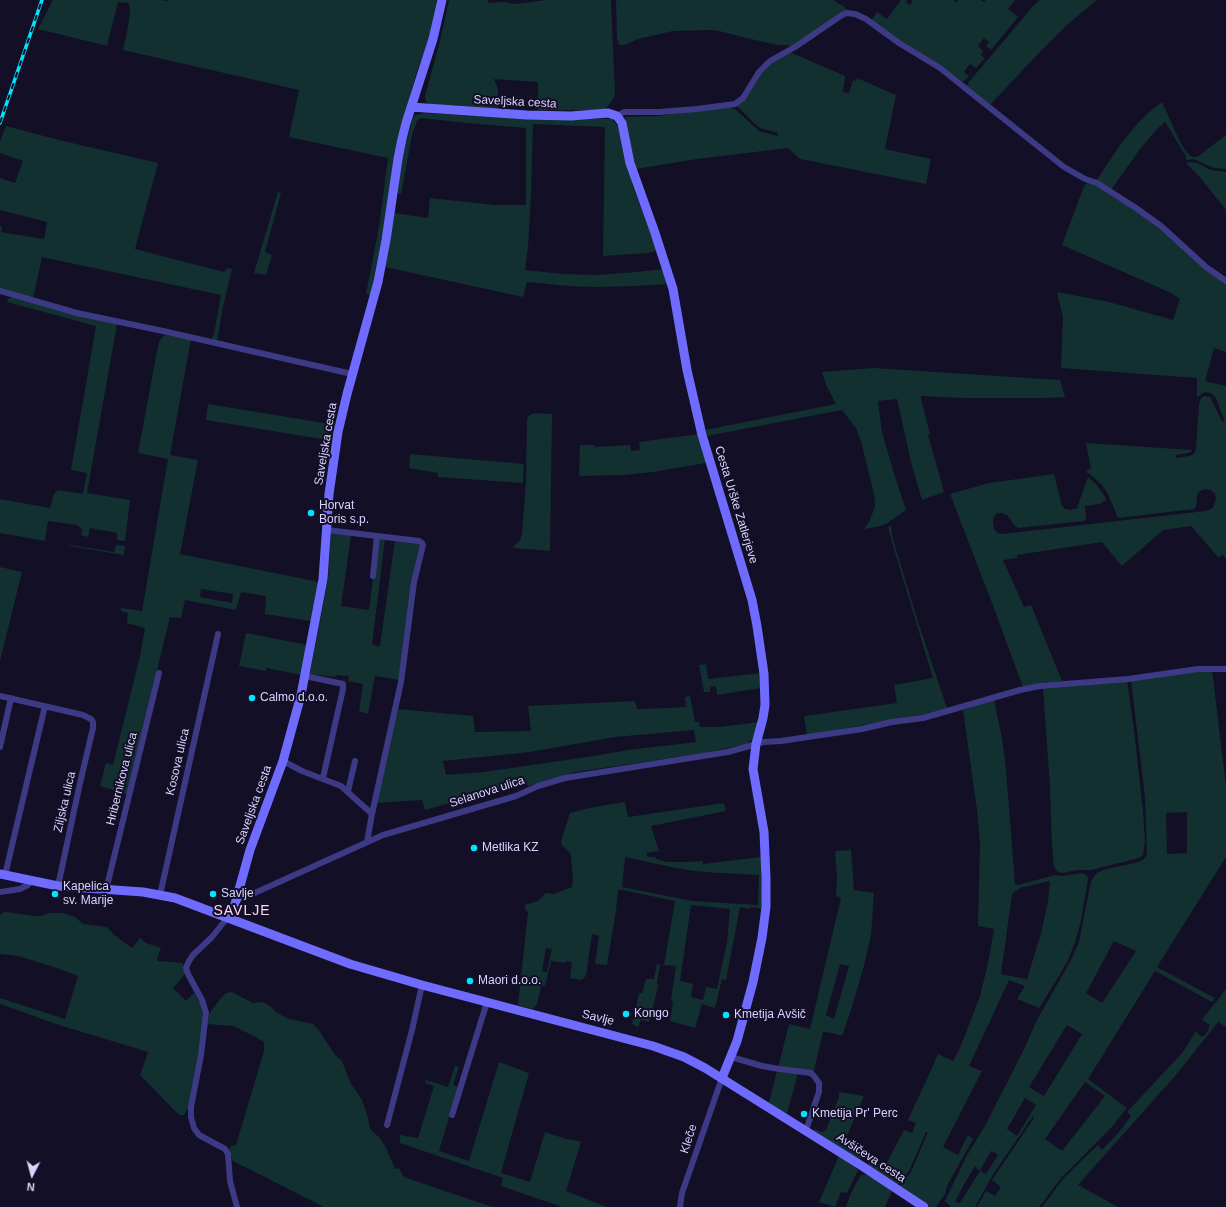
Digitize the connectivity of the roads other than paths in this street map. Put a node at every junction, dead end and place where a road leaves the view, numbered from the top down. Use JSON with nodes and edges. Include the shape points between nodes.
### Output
{"nodes":[{"id":1,"x":442,"y":0,"type":"edge"},
{"id":2,"x":411,"y":107,"type":"junction"},
{"id":3,"x":616,"y":116,"type":"junction"},
{"id":4,"x":1226,"y":281,"type":"edge"},
{"id":5,"x":0,"y":291,"type":"edge"},
{"id":6,"x":352,"y":374,"type":"junction"},
{"id":7,"x":327,"y":530,"type":"junction"},
{"id":8,"x":377,"y":536,"type":"junction"},
{"id":9,"x":373,"y":576,"type":"dead end"},
{"id":10,"x":218,"y":634,"type":"dead end"},
{"id":11,"x":1226,"y":669,"type":"edge"},
{"id":12,"x":158,"y":673,"type":"dead end"},
{"id":13,"x":305,"y":676,"type":"junction"},
{"id":14,"x":0,"y":696,"type":"edge"},
{"id":15,"x":11,"y":698,"type":"junction"},
{"id":16,"x":45,"y":706,"type":"junction"},
{"id":17,"x":756,"y":744,"type":"junction"},
{"id":18,"x":0,"y":746,"type":"edge"},
{"id":19,"x":283,"y":761,"type":"junction"},
{"id":20,"x":355,"y":761,"type":"dead end"},
{"id":21,"x":323,"y":778,"type":"junction"},
{"id":22,"x":348,"y":792,"type":"junction"},
{"id":23,"x":372,"y":814,"type":"junction"},
{"id":24,"x":367,"y":842,"type":"junction"},
{"id":25,"x":2,"y":874,"type":"edge"},
{"id":26,"x":31,"y":881,"type":"junction"},
{"id":27,"x":58,"y":886,"type":"junction"},
{"id":28,"x":106,"y":890,"type":"junction"},
{"id":29,"x":0,"y":892,"type":"edge"},
{"id":30,"x":160,"y":895,"type":"junction"},
{"id":31,"x":236,"y":900,"type":"junction"},
{"id":32,"x":228,"y":917,"type":"junction"},
{"id":33,"x":422,"y":985,"type":"junction"},
{"id":34,"x":487,"y":1002,"type":"junction"},
{"id":35,"x":731,"y":1057,"type":"junction"},
{"id":36,"x":722,"y":1078,"type":"junction"},
{"id":37,"x":452,"y":1115,"type":"dead end"},
{"id":38,"x":388,"y":1125,"type":"dead end"},
{"id":39,"x":806,"y":1130,"type":"junction"},
{"id":40,"x":237,"y":1207,"type":"edge"},
{"id":41,"x":680,"y":1207,"type":"edge"},
{"id":42,"x":924,"y":1207,"type":"edge"}],
"edges":[{"from":1,"to":2,"type":"street","name":"Saveljska cesta","via":[[433,39]]},
{"from":2,"to":3,"type":"street","name":"Saveljska cesta","via":[[527,115],[571,116],[605,113]]},
{"from":2,"to":6,"type":"street","name":"Saveljska cesta","via":[[398,159],[378,282]]},
{"from":3,"to":4,"type":"street","via":[[624,112],[697,109],[735,104],[743,98],[758,72],[770,61],[796,47],[842,15],[851,13],[940,68],[1064,167],[1097,183],[1136,208]]},
{"from":3,"to":17,"type":"street","name":"Cesta Urške Zatlerjeve","via":[[622,123],[632,169],[673,289],[687,370],[702,435],[752,600],[762,655],[765,705]]},
{"from":5,"to":6,"type":"street","via":[[77,313]]},
{"from":6,"to":7,"type":"street","name":"Saveljska cesta","via":[[334,453]]},
{"from":7,"to":8,"type":"street"},
{"from":7,"to":13,"type":"street","name":"Saveljska cesta","via":[[322,586]]},
{"from":8,"to":9,"type":"street"},
{"from":8,"to":23,"type":"street","via":[[419,541],[423,545],[414,582],[400,688]]},
{"from":10,"to":30,"type":"street","name":"Kosova ulica"},
{"from":11,"to":17,"type":"street","name":"Selanova ulica","via":[[1198,669],[1128,679],[1040,686],[923,718]]},
{"from":12,"to":28,"type":"street","name":"Hribernikova ulica"},
{"from":13,"to":19,"type":"street","name":"Saveljska cesta"},
{"from":13,"to":21,"type":"street","via":[[343,684]]},
{"from":14,"to":15,"type":"street"},
{"from":15,"to":16,"type":"street"},
{"from":15,"to":18,"type":"street"},
{"from":16,"to":25,"type":"street"},
{"from":16,"to":27,"type":"street","name":"Ziljska ulica","via":[[87,716],[93,722]]},
{"from":17,"to":24,"type":"street","name":"Selanova ulica","via":[[721,753],[565,778],[516,796]]},
{"from":17,"to":35,"type":"street","name":"Cesta Urške Zatlerjeve","via":[[753,769],[764,832],[766,907],[758,959]]},
{"from":19,"to":21,"type":"street"},
{"from":19,"to":31,"type":"street","name":"Saveljska cesta","via":[[250,850]]},
{"from":20,"to":22,"type":"street"},
{"from":21,"to":22,"type":"street"},
{"from":22,"to":23,"type":"street"},
{"from":23,"to":24,"type":"street"},
{"from":24,"to":31,"type":"street","name":"Selanova ulica"},
{"from":25,"to":26,"type":"street","name":"Savlje"},
{"from":26,"to":27,"type":"street","name":"Savlje"},
{"from":26,"to":29,"type":"street","via":[[20,889]]},
{"from":27,"to":28,"type":"street","name":"Savlje"},
{"from":28,"to":30,"type":"street","name":"Savlje"},
{"from":30,"to":32,"type":"street","name":"Savlje"},
{"from":31,"to":32,"type":"street","name":"Saveljska cesta"},
{"from":32,"to":33,"type":"street","name":"Savlje","via":[[350,964]]},
{"from":32,"to":40,"type":"street","name":"Saveljska cesta","via":[[193,955],[186,968],[206,1013],[191,1117],[199,1135],[225,1149],[228,1154],[230,1181]]},
{"from":33,"to":34,"type":"street","name":"Savlje"},
{"from":33,"to":38,"type":"street"},
{"from":34,"to":36,"type":"street","name":"Savlje","via":[[653,1046],[693,1061]]},
{"from":34,"to":37,"type":"street"},
{"from":35,"to":36,"type":"street","name":"Cesta Urške Zatlerjeve"},
{"from":35,"to":39,"type":"street","via":[[779,1070],[811,1073],[819,1083],[819,1092]]},
{"from":36,"to":39,"type":"street","name":"Avšičeva cesta"},
{"from":36,"to":41,"type":"street","name":"Kleče","via":[[682,1193]]},
{"from":39,"to":42,"type":"street","name":"Avšičeva cesta"}]}
